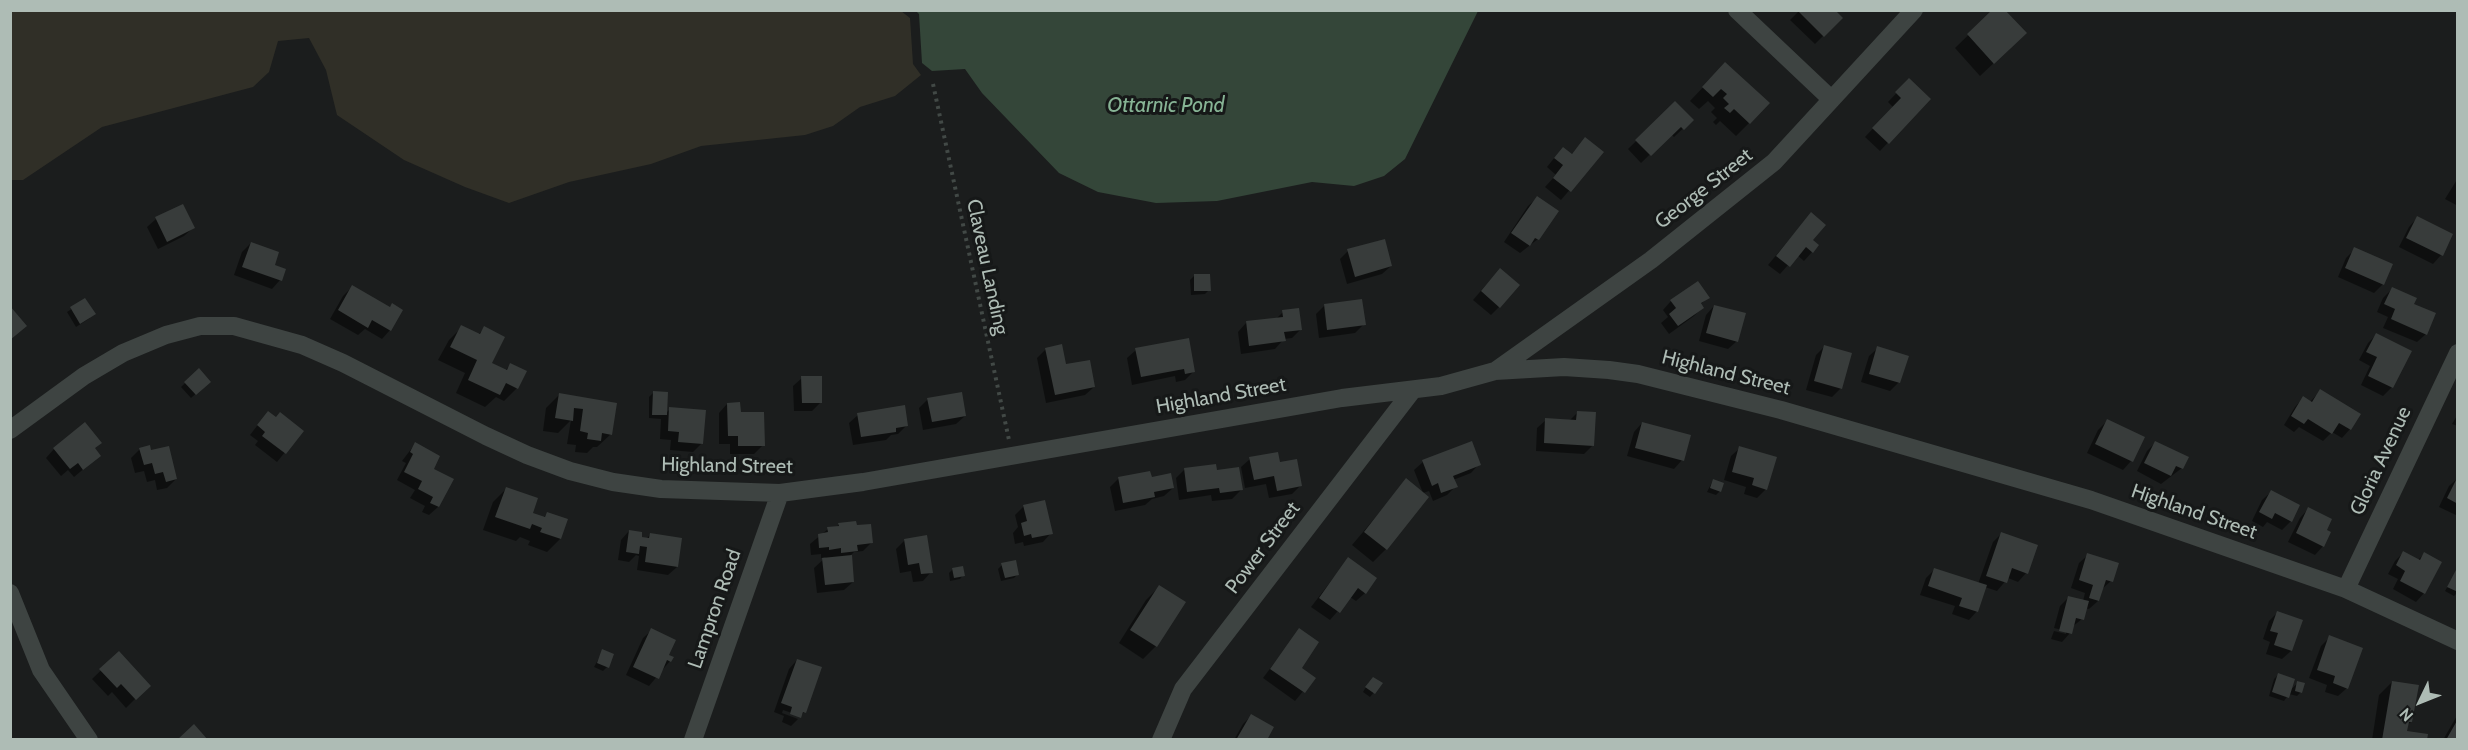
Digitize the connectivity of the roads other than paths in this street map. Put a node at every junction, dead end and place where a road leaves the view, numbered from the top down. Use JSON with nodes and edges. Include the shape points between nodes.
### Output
{"nodes":[{"id":1,"x":1737,"y":10,"type":"edge"},
{"id":2,"x":1914,"y":10,"type":"edge"},
{"id":3,"x":1831,"y":99,"type":"junction"},
{"id":4,"x":2457,"y":353,"type":"edge"},
{"id":5,"x":1495,"y":371,"type":"junction"},
{"id":6,"x":1412,"y":391,"type":"junction"},
{"id":7,"x":10,"y":430,"type":"edge"},
{"id":8,"x":780,"y":493,"type":"junction"},
{"id":9,"x":2346,"y":589,"type":"junction"},
{"id":10,"x":10,"y":593,"type":"edge"},
{"id":11,"x":2457,"y":641,"type":"edge"},
{"id":12,"x":90,"y":740,"type":"edge"},
{"id":13,"x":693,"y":740,"type":"edge"},
{"id":14,"x":1161,"y":740,"type":"edge"}],
"edges":[{"from":1,"to":3,"type":"street"},
{"from":2,"to":3,"type":"street","name":"George Street"},
{"from":3,"to":5,"type":"street","name":"George Street","via":[[1774,162],[1651,260]]},
{"from":4,"to":9,"type":"street","name":"Gloria Avenue"},
{"from":5,"to":6,"type":"street","name":"Highland Street"},
{"from":5,"to":9,"type":"street","name":"Highland Street","via":[[1609,370],[1781,410],[2091,500]]},
{"from":6,"to":8,"type":"street","name":"Highland Street","via":[[1342,398]]},
{"from":6,"to":14,"type":"street","name":"Power Street","via":[[1184,689]]},
{"from":7,"to":8,"type":"street","name":"Highland Street","via":[[84,376],[144,343],[200,326],[234,326],[312,349],[486,436],[570,471],[661,489]]},
{"from":8,"to":13,"type":"street","name":"Lampron Road"},
{"from":9,"to":11,"type":"street","name":"Highland Street"},
{"from":10,"to":12,"type":"street","via":[[41,670]]}]}
